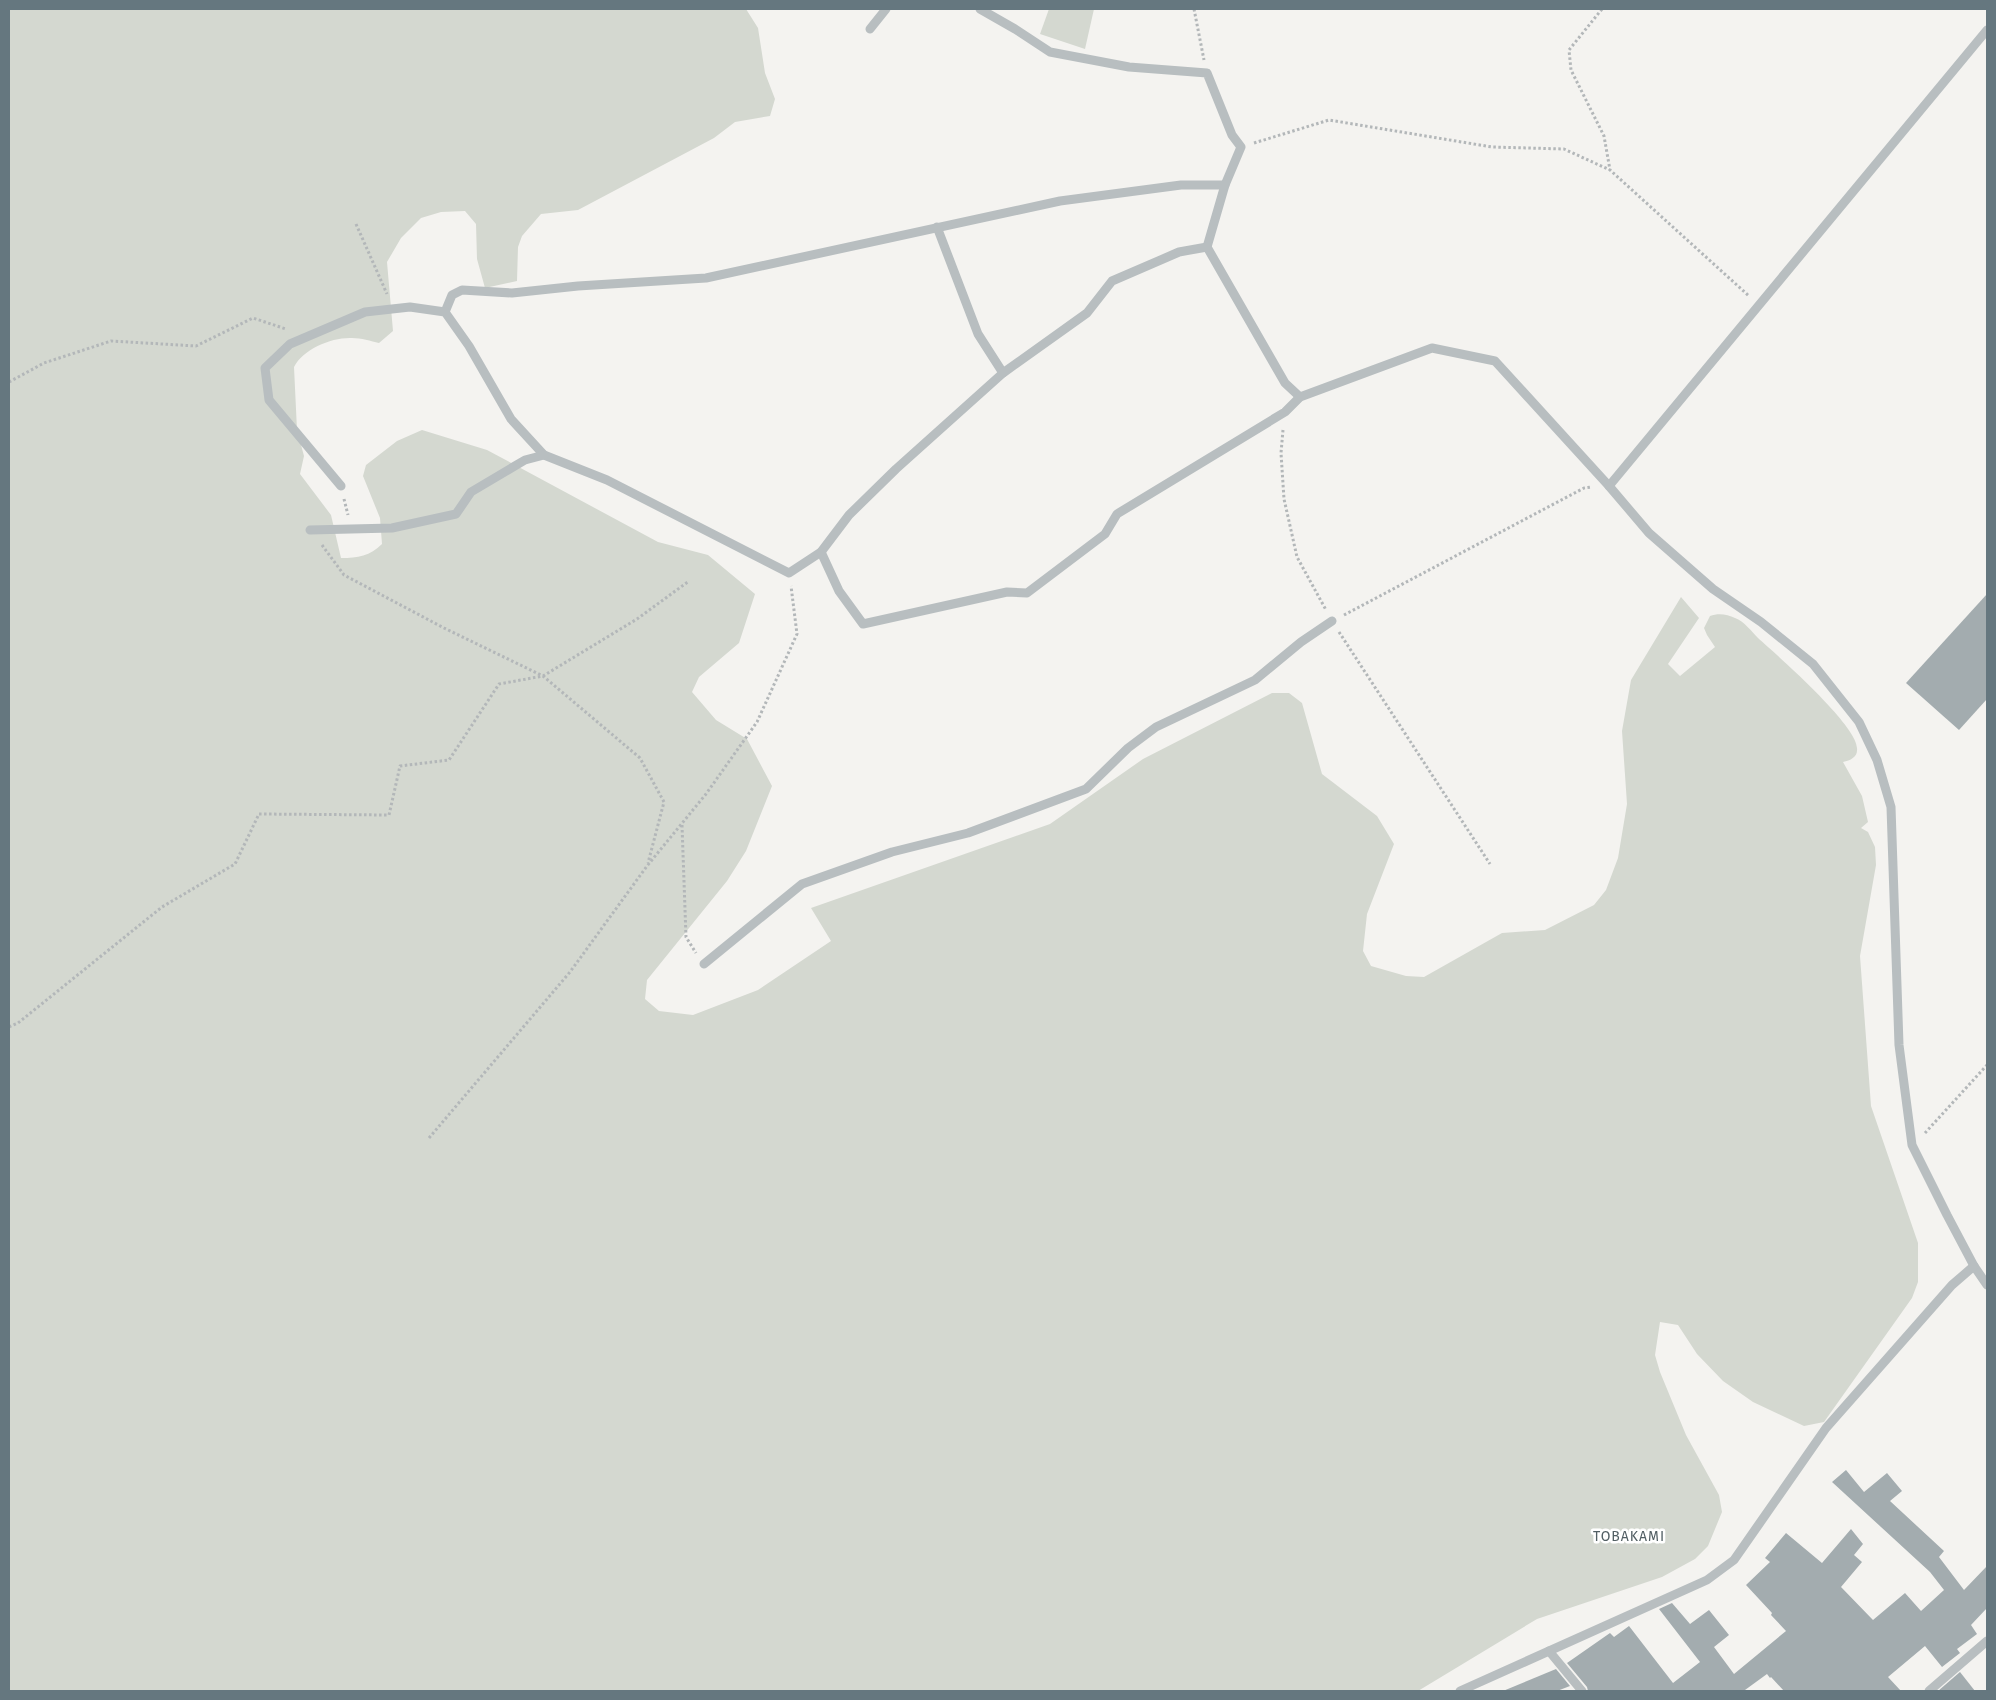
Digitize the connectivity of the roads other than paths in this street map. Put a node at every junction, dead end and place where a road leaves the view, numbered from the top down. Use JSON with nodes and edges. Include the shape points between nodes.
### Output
{"nodes":[{"id":1,"x":886,"y":9,"type":"edge"},
{"id":2,"x":980,"y":9,"type":"edge"},
{"id":3,"x":870,"y":29,"type":"dead end"},
{"id":4,"x":1987,"y":30,"type":"edge"},
{"id":5,"x":1225,"y":184,"type":"junction"},
{"id":6,"x":937,"y":227,"type":"junction"},
{"id":7,"x":1207,"y":247,"type":"junction"},
{"id":8,"x":446,"y":312,"type":"junction"},
{"id":9,"x":1002,"y":373,"type":"junction"},
{"id":10,"x":1300,"y":397,"type":"junction"},
{"id":11,"x":544,"y":455,"type":"junction"},
{"id":12,"x":341,"y":486,"type":"road end"},
{"id":13,"x":1609,"y":486,"type":"junction"},
{"id":14,"x":310,"y":530,"type":"road end"},
{"id":15,"x":821,"y":552,"type":"junction"},
{"id":16,"x":1332,"y":621,"type":"road end"},
{"id":17,"x":704,"y":964,"type":"road end"},
{"id":18,"x":1974,"y":1266,"type":"junction"},
{"id":19,"x":1987,"y":1285,"type":"edge"},
{"id":20,"x":1987,"y":1641,"type":"edge"},
{"id":21,"x":1548,"y":1651,"type":"junction"},
{"id":22,"x":1460,"y":1691,"type":"edge"},
{"id":23,"x":1582,"y":1691,"type":"edge"},
{"id":24,"x":1929,"y":1691,"type":"edge"}],
"edges":[{"from":1,"to":3,"type":"street"},
{"from":2,"to":5,"type":"street","via":[[1050,52],[1129,67],[1207,74],[1232,134],[1241,147]]},
{"from":4,"to":13,"type":"street"},
{"from":5,"to":6,"type":"street","via":[[1181,185],[1060,201]]},
{"from":5,"to":7,"type":"street"},
{"from":6,"to":8,"type":"street","via":[[706,278],[512,293],[462,290],[452,295]]},
{"from":6,"to":9,"type":"street","via":[[978,334]]},
{"from":7,"to":9,"type":"street","via":[[1179,252],[1112,281],[1087,313]]},
{"from":7,"to":10,"type":"street","via":[[1285,383]]},
{"from":8,"to":11,"type":"street","via":[[511,419]]},
{"from":8,"to":12,"type":"street","via":[[410,307],[365,312],[290,344],[265,368],[269,400]]},
{"from":9,"to":15,"type":"street","via":[[849,515]]},
{"from":10,"to":13,"type":"street","via":[[1432,348],[1494,361]]},
{"from":10,"to":15,"type":"street","via":[[1285,412],[1117,514],[1105,534],[1028,593],[1007,592],[863,624],[839,591]]},
{"from":11,"to":14,"type":"street","via":[[525,460],[471,492],[456,514],[392,528]]},
{"from":11,"to":15,"type":"street","via":[[607,480],[789,573]]},
{"from":13,"to":18,"type":"street","via":[[1656,540],[1713,589],[1813,664],[1859,722],[1877,760],[1891,807],[1899,1045],[1912,1146]]},
{"from":16,"to":17,"type":"street","via":[[1255,680],[1156,727],[1128,748],[1086,789],[968,833],[892,852],[802,884]]},
{"from":18,"to":19,"type":"street"},
{"from":18,"to":21,"type":"street","via":[[1952,1285],[1826,1428],[1734,1560],[1707,1580]]},
{"from":20,"to":24,"type":"street"},
{"from":21,"to":22,"type":"street"},
{"from":21,"to":23,"type":"street"}]}
